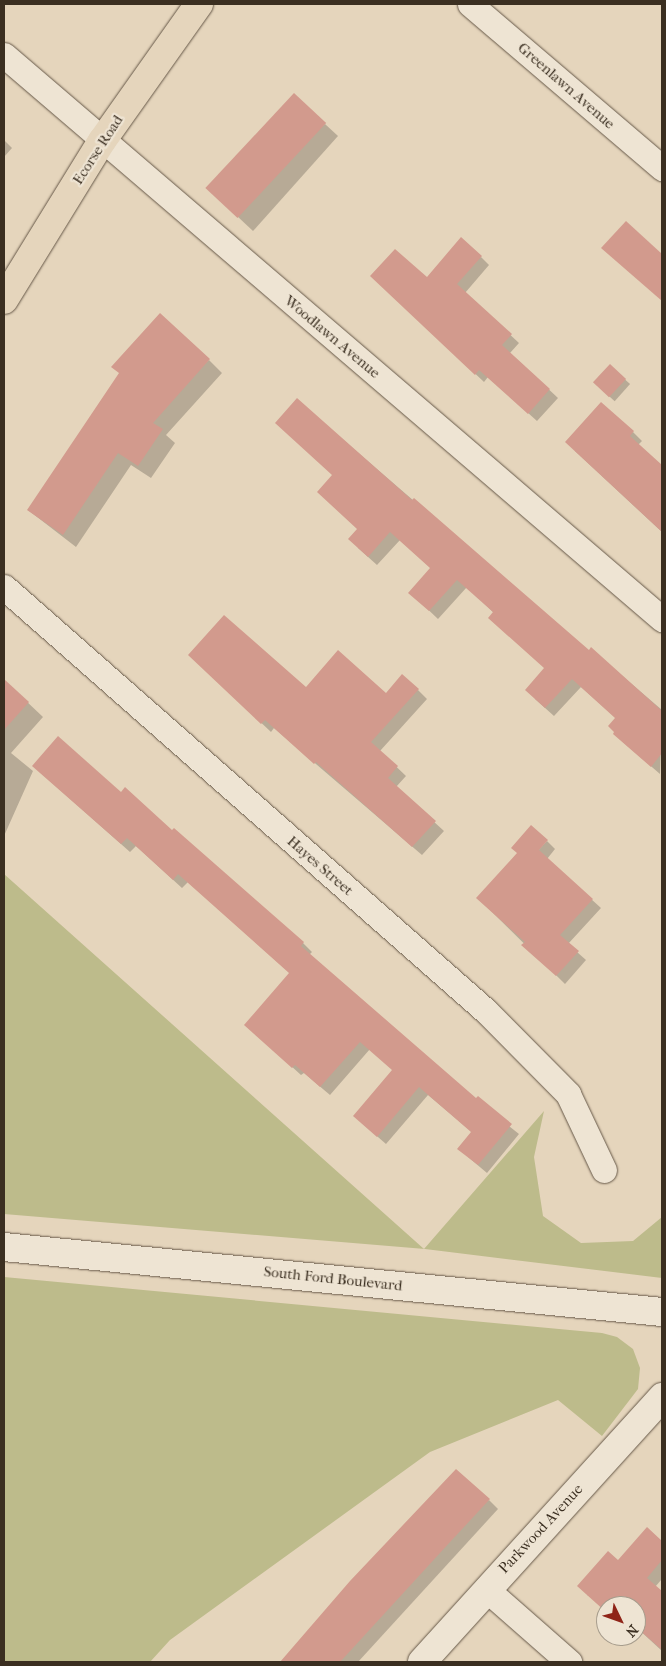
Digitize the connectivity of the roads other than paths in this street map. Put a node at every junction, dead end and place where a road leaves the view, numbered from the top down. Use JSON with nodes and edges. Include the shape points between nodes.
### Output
{"nodes":[{"id":1,"x":199,"y":4,"type":"edge"},
{"id":2,"x":470,"y":4,"type":"edge"},
{"id":3,"x":4,"y":55,"type":"edge"},
{"id":4,"x":102,"y":141,"type":"junction"},
{"id":5,"x":662,"y":168,"type":"edge"},
{"id":6,"x":4,"y":300,"type":"edge"},
{"id":7,"x":4,"y":588,"type":"edge"},
{"id":8,"x":662,"y":619,"type":"edge"},
{"id":9,"x":604,"y":1170,"type":"dead end"},
{"id":10,"x":4,"y":1247,"type":"edge"},
{"id":11,"x":662,"y":1312,"type":"edge"},
{"id":12,"x":662,"y":1397,"type":"edge"},
{"id":13,"x":486,"y":1589,"type":"junction"},
{"id":14,"x":422,"y":1662,"type":"edge"},
{"id":15,"x":569,"y":1662,"type":"edge"}],
"edges":[{"from":1,"to":4,"type":"main road","name":"Ecorse Road"},
{"from":2,"to":5,"type":"street","name":"Greenlawn Avenue"},
{"from":3,"to":4,"type":"street","name":"Woodlawn Avenue"},
{"from":4,"to":6,"type":"main road","name":"Ecorse Road"},
{"from":4,"to":8,"type":"street","name":"Woodlawn Avenue"},
{"from":7,"to":9,"type":"street","name":"Hayes Street","via":[[486,1011],[568,1094]]},
{"from":10,"to":11,"type":"main road","name":"South Ford Boulevard"},
{"from":12,"to":13,"type":"main road","name":"Parkwood Avenue"},
{"from":13,"to":14,"type":"main road","name":"Parkwood Avenue"},
{"from":13,"to":15,"type":"street"}]}
